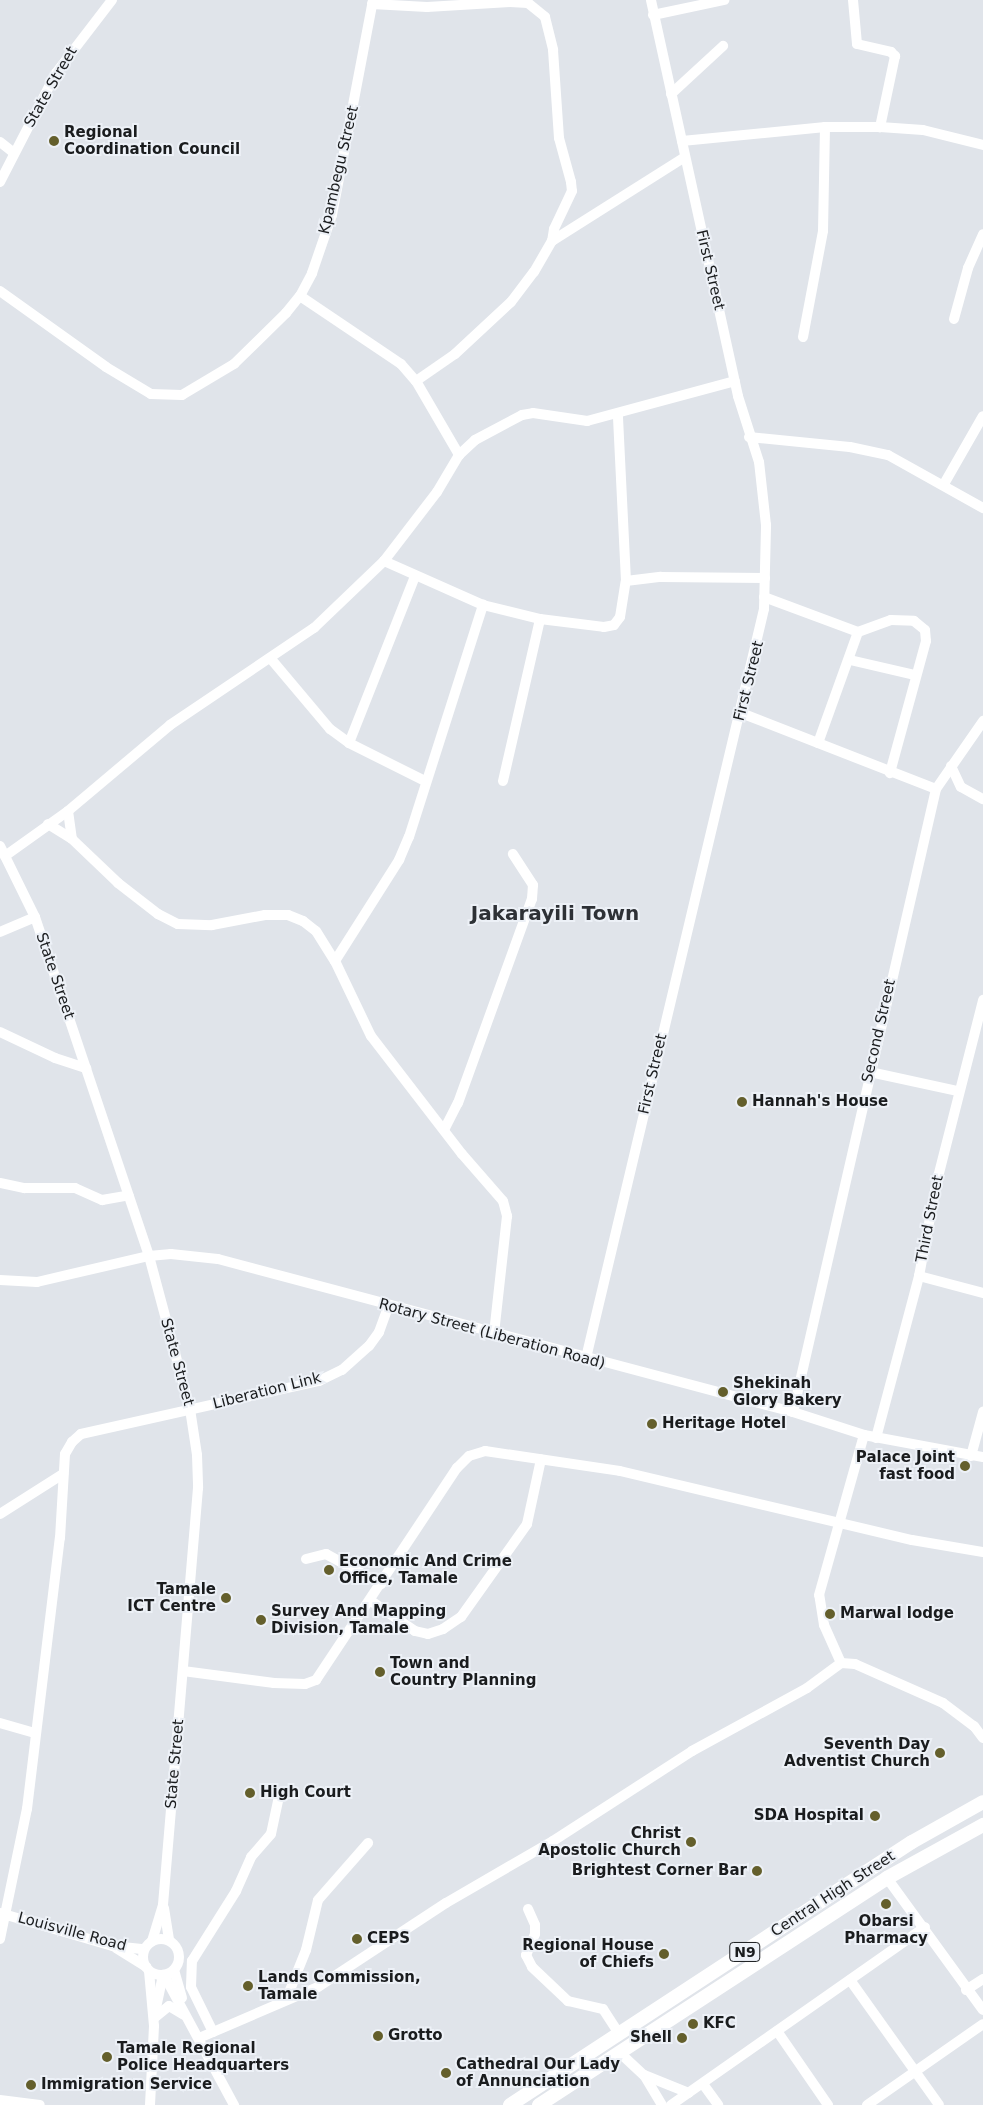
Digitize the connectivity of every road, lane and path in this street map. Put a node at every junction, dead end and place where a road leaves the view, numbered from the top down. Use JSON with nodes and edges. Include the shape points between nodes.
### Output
{"nodes":[{"id":1,"x":112,"y":0,"type":"edge"},
{"id":2,"x":651,"y":0,"type":"edge"},
{"id":3,"x":724,"y":0,"type":"edge"},
{"id":4,"x":853,"y":0,"type":"edge"},
{"id":5,"x":373,"y":2,"type":"edge"},
{"id":6,"x":653,"y":15,"type":"junction"},
{"id":7,"x":723,"y":46,"type":"dead end"},
{"id":8,"x":671,"y":94,"type":"junction"},
{"id":9,"x":825,"y":126,"type":"junction"},
{"id":10,"x":880,"y":127,"type":"junction"},
{"id":11,"x":682,"y":140,"type":"junction"},
{"id":12,"x":0,"y":142,"type":"edge"},
{"id":13,"x":983,"y":145,"type":"edge"},
{"id":14,"x":14,"y":153,"type":"junction"},
{"id":15,"x":685,"y":157,"type":"junction"},
{"id":16,"x":0,"y":182,"type":"edge"},
{"id":17,"x":983,"y":234,"type":"edge"},
{"id":18,"x":552,"y":241,"type":"junction"},
{"id":19,"x":0,"y":291,"type":"edge"},
{"id":20,"x":300,"y":296,"type":"junction"},
{"id":21,"x":954,"y":319,"type":"dead end"},
{"id":22,"x":803,"y":337,"type":"dead end"},
{"id":23,"x":416,"y":381,"type":"junction"},
{"id":24,"x":735,"y":381,"type":"junction"},
{"id":25,"x":618,"y":415,"type":"junction"},
{"id":26,"x":983,"y":416,"type":"edge"},
{"id":27,"x":749,"y":437,"type":"junction"},
{"id":28,"x":459,"y":455,"type":"junction"},
{"id":29,"x":944,"y":484,"type":"junction"},
{"id":30,"x":983,"y":508,"type":"edge"},
{"id":31,"x":384,"y":561,"type":"junction"},
{"id":32,"x":415,"y":576,"type":"junction"},
{"id":33,"x":765,"y":578,"type":"junction"},
{"id":34,"x":626,"y":581,"type":"junction"},
{"id":35,"x":764,"y":597,"type":"junction"},
{"id":36,"x":483,"y":605,"type":"junction"},
{"id":37,"x":540,"y":619,"type":"junction"},
{"id":38,"x":858,"y":632,"type":"junction"},
{"id":39,"x":270,"y":659,"type":"junction"},
{"id":40,"x":850,"y":660,"type":"junction"},
{"id":41,"x":915,"y":675,"type":"junction"},
{"id":42,"x":741,"y":713,"type":"junction"},
{"id":43,"x":983,"y":721,"type":"edge"},
{"id":44,"x":979,"y":734,"type":"edge"},
{"id":45,"x":350,"y":743,"type":"junction"},
{"id":46,"x":818,"y":743,"type":"junction"},
{"id":47,"x":951,"y":766,"type":"junction"},
{"id":48,"x":890,"y":773,"type":"junction"},
{"id":49,"x":426,"y":781,"type":"junction"},
{"id":50,"x":503,"y":782,"type":"dead end"},
{"id":51,"x":936,"y":789,"type":"junction"},
{"id":52,"x":983,"y":799,"type":"edge"},
{"id":53,"x":68,"y":811,"type":"junction"},
{"id":54,"x":48,"y":824,"type":"junction"},
{"id":55,"x":72,"y":839,"type":"junction"},
{"id":56,"x":2,"y":851,"type":"edge"},
{"id":57,"x":514,"y":854,"type":"dead end"},
{"id":58,"x":35,"y":917,"type":"junction"},
{"id":59,"x":0,"y":932,"type":"edge"},
{"id":60,"x":335,"y":961,"type":"junction"},
{"id":61,"x":983,"y":1000,"type":"edge"},
{"id":62,"x":0,"y":1032,"type":"edge"},
{"id":63,"x":86,"y":1068,"type":"junction"},
{"id":64,"x":870,"y":1072,"type":"junction"},
{"id":65,"x":958,"y":1091,"type":"junction"},
{"id":66,"x":444,"y":1130,"type":"junction"},
{"id":67,"x":0,"y":1184,"type":"edge"},
{"id":68,"x":129,"y":1195,"type":"junction"},
{"id":69,"x":149,"y":1256,"type":"junction"},
{"id":70,"x":919,"y":1276,"type":"junction"},
{"id":71,"x":0,"y":1280,"type":"edge"},
{"id":72,"x":983,"y":1293,"type":"edge"},
{"id":73,"x":388,"y":1307,"type":"junction"},
{"id":74,"x":494,"y":1334,"type":"junction"},
{"id":75,"x":586,"y":1358,"type":"junction"},
{"id":76,"x":190,"y":1409,"type":"junction"},
{"id":77,"x":793,"y":1412,"type":"junction"},
{"id":78,"x":983,"y":1412,"type":"edge"},
{"id":79,"x":864,"y":1435,"type":"junction"},
{"id":80,"x":876,"y":1438,"type":"junction"},
{"id":81,"x":971,"y":1456,"type":"junction"},
{"id":82,"x":983,"y":1457,"type":"edge"},
{"id":83,"x":541,"y":1459,"type":"junction"},
{"id":84,"x":63,"y":1474,"type":"junction"},
{"id":85,"x":0,"y":1514,"type":"edge"},
{"id":86,"x":839,"y":1520,"type":"junction"},
{"id":87,"x":983,"y":1552,"type":"edge"},
{"id":88,"x":306,"y":1559,"type":"dead end"},
{"id":89,"x":381,"y":1584,"type":"junction"},
{"id":90,"x":371,"y":1601,"type":"junction"},
{"id":91,"x":841,"y":1663,"type":"junction"},
{"id":92,"x":183,"y":1671,"type":"junction"},
{"id":93,"x":0,"y":1723,"type":"edge"},
{"id":94,"x":36,"y":1733,"type":"junction"},
{"id":95,"x":983,"y":1738,"type":"edge"},
{"id":96,"x":278,"y":1800,"type":"dead end"},
{"id":97,"x":983,"y":1802,"type":"edge"},
{"id":98,"x":983,"y":1825,"type":"edge"},
{"id":99,"x":368,"y":1843,"type":"dead end"},
{"id":100,"x":887,"y":1878,"type":"junction"},
{"id":101,"x":163,"y":1905,"type":"junction"},
{"id":102,"x":528,"y":1909,"type":"dead end"},
{"id":103,"x":3,"y":1914,"type":"edge"},
{"id":104,"x":925,"y":1927,"type":"junction"},
{"id":105,"x":0,"y":1940,"type":"edge"},
{"id":106,"x":169,"y":1940,"type":"junction"},
{"id":107,"x":152,"y":1941,"type":"junction"},
{"id":108,"x":113,"y":1946,"type":"junction"},
{"id":109,"x":144,"y":1950,"type":"junction"},
{"id":110,"x":147,"y":1969,"type":"junction"},
{"id":111,"x":716,"y":1971,"type":"junction"},
{"id":112,"x":167,"y":1973,"type":"junction"},
{"id":113,"x":983,"y":1979,"type":"edge"},
{"id":114,"x":850,"y":1980,"type":"junction"},
{"id":115,"x":718,"y":1989,"type":"junction"},
{"id":116,"x":966,"y":1990,"type":"junction"},
{"id":117,"x":286,"y":2000,"type":"junction"},
{"id":118,"x":983,"y":2010,"type":"edge"},
{"id":119,"x":188,"y":2018,"type":"junction"},
{"id":120,"x":154,"y":2019,"type":"junction"},
{"id":121,"x":983,"y":2024,"type":"edge"},
{"id":122,"x":777,"y":2031,"type":"junction"},
{"id":123,"x":213,"y":2032,"type":"junction"},
{"id":124,"x":619,"y":2034,"type":"junction"},
{"id":125,"x":199,"y":2038,"type":"junction"},
{"id":126,"x":620,"y":2053,"type":"junction"},
{"id":127,"x":915,"y":2070,"type":"junction"},
{"id":128,"x":644,"y":2075,"type":"junction"},
{"id":129,"x":703,"y":2084,"type":"junction"},
{"id":130,"x":689,"y":2093,"type":"junction"},
{"id":131,"x":0,"y":2100,"type":"edge"},
{"id":132,"x":40,"y":2105,"type":"edge"},
{"id":133,"x":150,"y":2105,"type":"edge"},
{"id":134,"x":234,"y":2105,"type":"edge"},
{"id":135,"x":510,"y":2105,"type":"edge"},
{"id":136,"x":539,"y":2105,"type":"edge"},
{"id":137,"x":662,"y":2105,"type":"edge"},
{"id":138,"x":671,"y":2105,"type":"edge"},
{"id":139,"x":718,"y":2105,"type":"edge"},
{"id":140,"x":828,"y":2105,"type":"edge"},
{"id":141,"x":867,"y":2105,"type":"edge"},
{"id":142,"x":939,"y":2105,"type":"edge"}],
"edges":[{"from":1,"to":14,"type":"street","name":"State Street","via":[[68,54]]},
{"from":2,"to":6,"type":"street","name":"First Street"},
{"from":3,"to":6,"type":"street"},
{"from":4,"to":10,"type":"street","via":[[857,44],[891,52],[895,56]]},
{"from":5,"to":18,"type":"street","via":[[427,7],[528,3],[545,16],[553,50],[559,138],[572,192],[554,229]]},
{"from":5,"to":20,"type":"street","name":"Kpambegu Street","via":[[332,215],[312,273]]},
{"from":6,"to":8,"type":"street","name":"First Street"},
{"from":7,"to":8,"type":"street"},
{"from":8,"to":11,"type":"street","name":"First Street"},
{"from":9,"to":10,"type":"street"},
{"from":9,"to":11,"type":"street"},
{"from":9,"to":22,"type":"street","via":[[821,245]]},
{"from":10,"to":13,"type":"street","via":[[923,130]]},
{"from":11,"to":15,"type":"street","name":"First Street"},
{"from":12,"to":14,"type":"street"},
{"from":14,"to":16,"type":"street","name":"State Street"},
{"from":15,"to":18,"type":"street"},
{"from":15,"to":24,"type":"street","name":"First Street"},
{"from":17,"to":21,"type":"street","via":[[971,258]]},
{"from":18,"to":23,"type":"street","via":[[511,302],[455,354]]},
{"from":19,"to":20,"type":"street","name":"Kpambegu Street","via":[[141,390],[168,396],[182,396],[234,364],[261,340]]},
{"from":20,"to":23,"type":"street","via":[[386,352]]},
{"from":23,"to":28,"type":"street"},
{"from":24,"to":25,"type":"street"},
{"from":24,"to":27,"type":"street","name":"First Street"},
{"from":25,"to":28,"type":"street","via":[[587,421],[533,413],[522,415],[475,440]]},
{"from":25,"to":34,"type":"street"},
{"from":26,"to":29,"type":"street"},
{"from":27,"to":29,"type":"street","via":[[871,450],[888,455]]},
{"from":27,"to":33,"type":"street","name":"First Street","via":[[759,462],[764,495]]},
{"from":28,"to":31,"type":"street","via":[[436,492]]},
{"from":29,"to":30,"type":"street"},
{"from":31,"to":32,"type":"street"},
{"from":31,"to":39,"type":"street","via":[[314,628]]},
{"from":32,"to":36,"type":"street"},
{"from":32,"to":45,"type":"street"},
{"from":33,"to":34,"type":"street","via":[[661,577]]},
{"from":33,"to":35,"type":"street","name":"First Street"},
{"from":34,"to":37,"type":"street","via":[[620,617],[614,625],[604,627]]},
{"from":35,"to":38,"type":"street"},
{"from":35,"to":42,"type":"street","name":"First Street","via":[[763,624]]},
{"from":36,"to":37,"type":"street"},
{"from":36,"to":49,"type":"street"},
{"from":37,"to":50,"type":"street"},
{"from":38,"to":40,"type":"street"},
{"from":38,"to":41,"type":"street","via":[[891,620],[920,625],[925,630],[926,640]]},
{"from":39,"to":45,"type":"street","via":[[330,729]]},
{"from":39,"to":53,"type":"street","via":[[170,725]]},
{"from":40,"to":41,"type":"street"},
{"from":40,"to":46,"type":"street"},
{"from":41,"to":48,"type":"street"},
{"from":42,"to":46,"type":"street"},
{"from":42,"to":75,"type":"street","name":"First Street"},
{"from":43,"to":44,"type":"street","name":"Second Street"},
{"from":44,"to":47,"type":"street","name":"Second Street"},
{"from":45,"to":49,"type":"street"},
{"from":46,"to":48,"type":"street"},
{"from":47,"to":51,"type":"street","name":"Second Street"},
{"from":47,"to":52,"type":"street","via":[[961,787]]},
{"from":48,"to":51,"type":"street"},
{"from":49,"to":60,"type":"street","via":[[400,860]]},
{"from":51,"to":64,"type":"street","name":"Second Street"},
{"from":53,"to":54,"type":"street"},
{"from":53,"to":55,"type":"street"},
{"from":54,"to":55,"type":"street"},
{"from":54,"to":56,"type":"street"},
{"from":55,"to":60,"type":"street","via":[[118,884],[169,921],[187,927],[288,915],[316,931]]},
{"from":56,"to":58,"type":"street","name":"State Street"},
{"from":57,"to":66,"type":"street","via":[[533,885],[532,899],[458,1103]]},
{"from":58,"to":59,"type":"street"},
{"from":58,"to":63,"type":"street","name":"State Street"},
{"from":60,"to":66,"type":"street","via":[[371,1036]]},
{"from":61,"to":65,"type":"street","name":"Third Street"},
{"from":62,"to":63,"type":"street","via":[[55,1058]]},
{"from":63,"to":68,"type":"street","name":"State Street"},
{"from":64,"to":65,"type":"street"},
{"from":64,"to":77,"type":"street","name":"Second Street"},
{"from":65,"to":70,"type":"street","name":"Third Street"},
{"from":66,"to":74,"type":"street","via":[[507,1210]]},
{"from":67,"to":68,"type":"street","via":[[24,1188],[75,1188],[102,1200]]},
{"from":68,"to":69,"type":"street","name":"State Street"},
{"from":69,"to":71,"type":"street","name":"Rotary Street (Liberation Road)","via":[[37,1282]]},
{"from":69,"to":73,"type":"street","name":"Rotary Street (Liberation Road)","via":[[171,1254],[218,1259]]},
{"from":69,"to":76,"type":"street","name":"State Street"},
{"from":70,"to":72,"type":"street"},
{"from":70,"to":80,"type":"street","name":"Third Street"},
{"from":73,"to":74,"type":"street","name":"Rotary Street (Liberation Road)"},
{"from":73,"to":76,"type":"street","name":"Liberation Link","via":[[379,1332],[369,1346],[342,1370],[319,1381]]},
{"from":74,"to":75,"type":"street","name":"Rotary Street (Liberation Road)"},
{"from":75,"to":77,"type":"street","name":"Rotary Street (Liberation Road)"},
{"from":76,"to":84,"type":"street","name":"Liberation Link","via":[[81,1434],[65,1454]]},
{"from":76,"to":92,"type":"street","name":"State Street","via":[[198,1488]]},
{"from":77,"to":79,"type":"street","name":"Rotary Street (Liberation Road)"},
{"from":78,"to":81,"type":"street"},
{"from":79,"to":80,"type":"street","name":"Rotary Street (Liberation Road)"},
{"from":79,"to":86,"type":"street"},
{"from":80,"to":81,"type":"street","name":"Rotary Street (Liberation Road)"},
{"from":81,"to":82,"type":"street","name":"Rotary Street (Liberation Road)"},
{"from":83,"to":86,"type":"street","via":[[620,1471]]},
{"from":83,"to":89,"type":"street","via":[[485,1451],[469,1456],[457,1468]]},
{"from":83,"to":90,"type":"street","via":[[527,1524],[462,1617],[444,1629],[428,1634],[415,1631]]},
{"from":84,"to":85,"type":"street"},
{"from":84,"to":94,"type":"street","via":[[60,1538]]},
{"from":86,"to":87,"type":"street","via":[[912,1540]]},
{"from":86,"to":91,"type":"street","via":[[819,1610]]},
{"from":88,"to":89,"type":"street","via":[[326,1554]]},
{"from":89,"to":90,"type":"street"},
{"from":90,"to":92,"type":"street","via":[[316,1680],[304,1684],[274,1683]]},
{"from":91,"to":95,"type":"street","via":[[856,1664],[943,1703],[974,1726]]},
{"from":91,"to":117,"type":"street","via":[[808,1688],[692,1751],[552,1841],[446,1903],[350,1968],[318,1987]]},
{"from":92,"to":101,"type":"street","name":"State Street"},
{"from":93,"to":94,"type":"street"},
{"from":94,"to":103,"type":"street","via":[[27,1808]]},
{"from":96,"to":123,"type":"street","via":[[271,1834],[251,1857],[236,1891],[192,1961],[191,1987]]},
{"from":97,"to":111,"type":"highway","name":"Central High Street","number":"N9","via":[[904,1847]]},
{"from":98,"to":100,"type":"highway","name":"Central High Street","number":"N9"},
{"from":99,"to":117,"type":"street","via":[[318,1900],[306,1950]]},
{"from":100,"to":104,"type":"street"},
{"from":100,"to":115,"type":"highway","name":"Central High Street","number":"N9"},
{"from":101,"to":106,"type":"street","name":"State Street"},
{"from":101,"to":107,"type":"street","name":"State Street"},
{"from":102,"to":124,"type":"street","via":[[535,1925],[535,1934],[526,1954],[532,1967],[568,2001],[603,2009]]},
{"from":103,"to":105,"type":"street"},
{"from":103,"to":108,"type":"street","name":"Louisville Road"},
{"from":104,"to":114,"type":"street"},
{"from":104,"to":116,"type":"street"},
{"from":106,"to":107,"type":"street"},
{"from":106,"to":112,"type":"street","via":[[177,1946],[180,1956]]},
{"from":107,"to":109,"type":"street"},
{"from":108,"to":109,"type":"street","name":"Louisville Road"},
{"from":108,"to":110,"type":"street"},
{"from":109,"to":110,"type":"street"},
{"from":110,"to":112,"type":"street"},
{"from":110,"to":120,"type":"street"},
{"from":111,"to":115,"type":"highway"},
{"from":111,"to":124,"type":"highway","name":"Central High Street","number":"N9"},
{"from":112,"to":119,"type":"street"},
{"from":112,"to":120,"type":"street"},
{"from":113,"to":116,"type":"street"},
{"from":114,"to":122,"type":"street"},
{"from":114,"to":127,"type":"street"},
{"from":115,"to":126,"type":"highway","name":"Central High Street","number":"N9"},
{"from":116,"to":118,"type":"street"},
{"from":117,"to":123,"type":"street"},
{"from":119,"to":120,"type":"street","via":[[169,2006]]},
{"from":119,"to":125,"type":"street"},
{"from":120,"to":133,"type":"street"},
{"from":121,"to":127,"type":"street"},
{"from":122,"to":129,"type":"street"},
{"from":122,"to":140,"type":"street"},
{"from":123,"to":125,"type":"street"},
{"from":124,"to":135,"type":"highway","name":"Central High Street","number":"N9"},
{"from":125,"to":134,"type":"street"},
{"from":126,"to":128,"type":"street"},
{"from":126,"to":136,"type":"highway","name":"Central High Street","number":"N9"},
{"from":127,"to":141,"type":"street"},
{"from":127,"to":142,"type":"street"},
{"from":128,"to":130,"type":"street"},
{"from":128,"to":137,"type":"street"},
{"from":129,"to":130,"type":"street"},
{"from":129,"to":139,"type":"street"},
{"from":130,"to":138,"type":"street"},
{"from":131,"to":132,"type":"street"}]}
